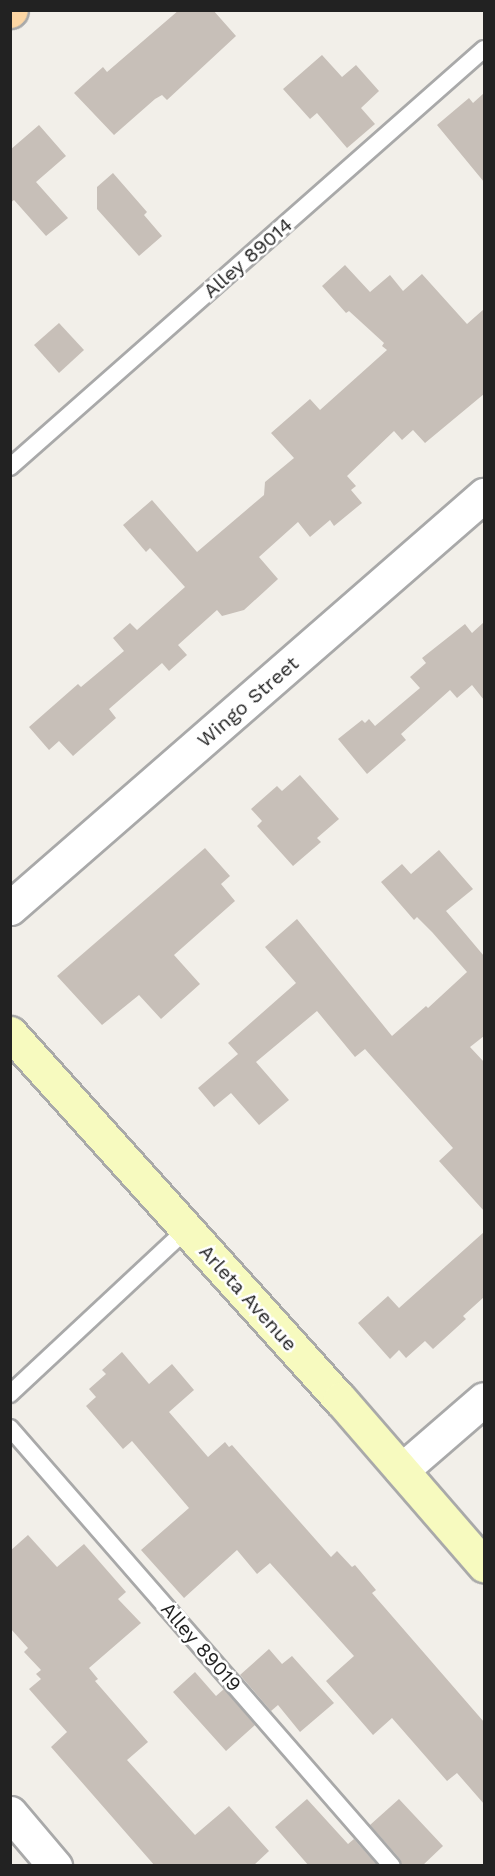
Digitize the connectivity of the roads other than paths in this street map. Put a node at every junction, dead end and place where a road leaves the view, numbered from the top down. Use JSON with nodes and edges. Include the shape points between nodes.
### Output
{"nodes":[{"id":1,"x":484,"y":49,"type":"edge"},
{"id":2,"x":10,"y":467,"type":"edge"},
{"id":3,"x":484,"y":495,"type":"edge"},
{"id":4,"x":10,"y":908,"type":"edge"},
{"id":5,"x":10,"y":1033,"type":"edge"},
{"id":6,"x":186,"y":1230,"type":"junction"},
{"id":7,"x":10,"y":1394,"type":"edge"},
{"id":8,"x":484,"y":1399,"type":"edge"},
{"id":9,"x":10,"y":1428,"type":"edge"},
{"id":10,"x":402,"y":1470,"type":"junction"},
{"id":11,"x":484,"y":1565,"type":"edge"},
{"id":12,"x":10,"y":1813,"type":"edge"},
{"id":13,"x":55,"y":1866,"type":"edge"},
{"id":14,"x":392,"y":1866,"type":"edge"}],
"edges":[{"from":1,"to":2,"type":"lane","name":"Alley 89014"},
{"from":3,"to":4,"type":"street","name":"Wingo Street"},
{"from":5,"to":6,"type":"main road","name":"Arleta Avenue"},
{"from":6,"to":7,"type":"lane"},
{"from":6,"to":10,"type":"main road","name":"Arleta Avenue"},
{"from":8,"to":10,"type":"street"},
{"from":9,"to":14,"type":"lane","name":"Alley 89019"},
{"from":10,"to":11,"type":"main road","name":"Arleta Avenue"},
{"from":12,"to":13,"type":"street"}]}
